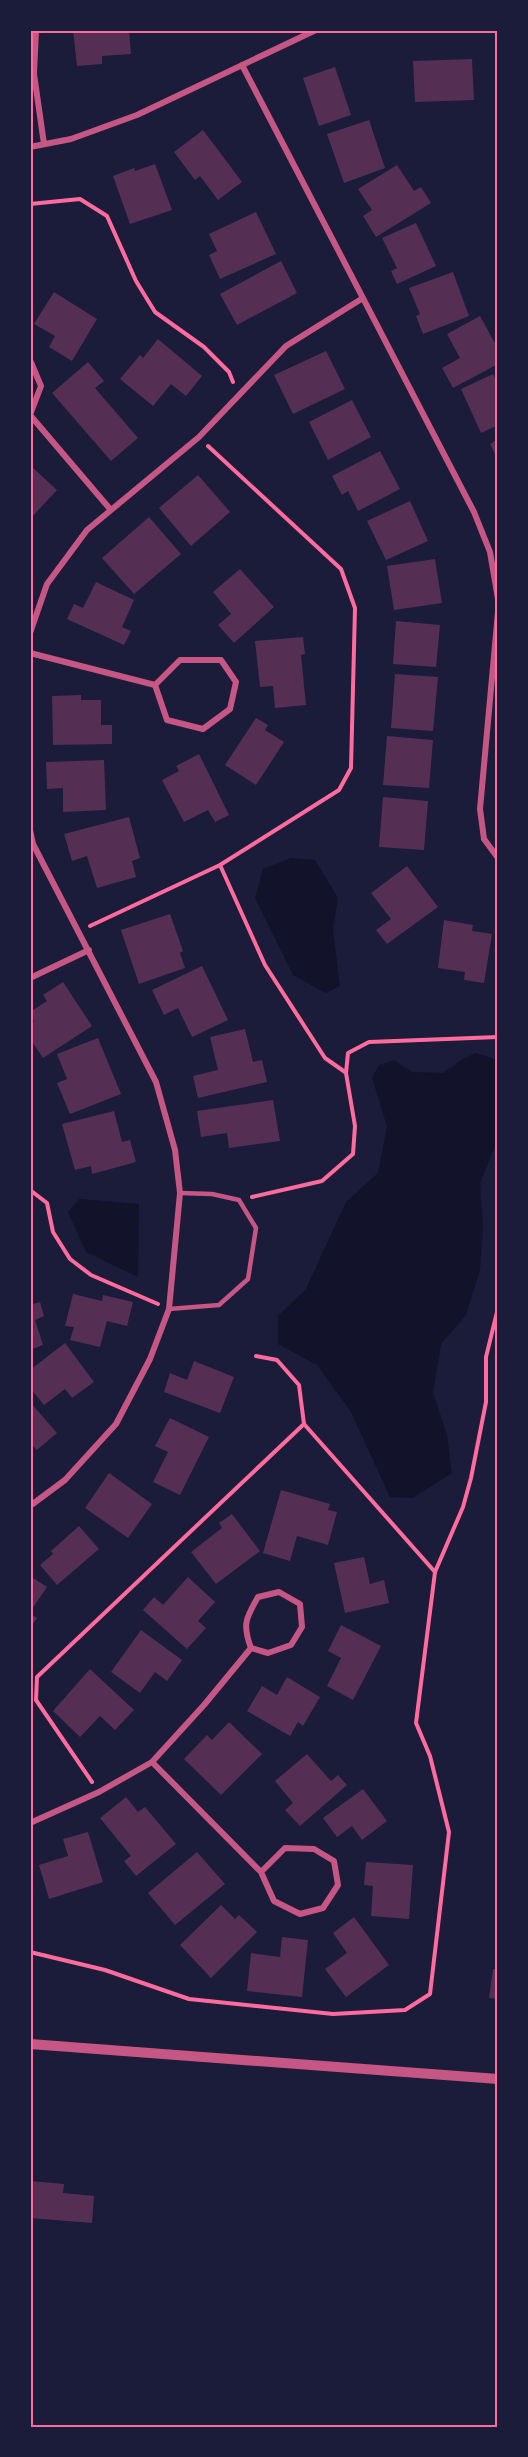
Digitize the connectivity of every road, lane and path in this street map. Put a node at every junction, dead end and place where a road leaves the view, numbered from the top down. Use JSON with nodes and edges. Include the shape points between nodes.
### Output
{"nodes":[{"id":1,"x":36,"y":30,"type":"edge"},
{"id":2,"x":316,"y":30,"type":"edge"},
{"id":3,"x":242,"y":65,"type":"junction"},
{"id":4,"x":44,"y":144,"type":"junction"},
{"id":5,"x":30,"y":147,"type":"edge"},
{"id":6,"x":30,"y":204,"type":"edge"},
{"id":7,"x":363,"y":298,"type":"junction"},
{"id":8,"x":30,"y":360,"type":"edge"},
{"id":9,"x":237,"y":397,"type":"junction"},
{"id":10,"x":30,"y":415,"type":"edge"},
{"id":11,"x":199,"y":437,"type":"junction"},
{"id":12,"x":110,"y":509,"type":"junction"},
{"id":13,"x":498,"y":599,"type":"edge"},
{"id":14,"x":498,"y":612,"type":"edge"},
{"id":15,"x":30,"y":633,"type":"edge"},
{"id":16,"x":30,"y":653,"type":"edge"},
{"id":17,"x":155,"y":685,"type":"junction"},
{"id":18,"x":30,"y":830,"type":"edge"},
{"id":19,"x":498,"y":858,"type":"edge"},
{"id":20,"x":220,"y":865,"type":"junction"},
{"id":21,"x":79,"y":931,"type":"junction"},
{"id":22,"x":89,"y":950,"type":"junction"},
{"id":23,"x":30,"y":978,"type":"edge"},
{"id":24,"x":498,"y":1037,"type":"edge"},
{"id":25,"x":346,"y":1073,"type":"junction"},
{"id":26,"x":30,"y":1190,"type":"edge"},
{"id":27,"x":180,"y":1193,"type":"junction"},
{"id":28,"x":239,"y":1200,"type":"junction"},
{"id":29,"x":498,"y":1308,"type":"edge"},
{"id":30,"x":169,"y":1309,"type":"junction"},
{"id":31,"x":256,"y":1356,"type":"dead end"},
{"id":32,"x":304,"y":1424,"type":"junction"},
{"id":33,"x":30,"y":1506,"type":"edge"},
{"id":34,"x":435,"y":1572,"type":"junction"},
{"id":35,"x":251,"y":1648,"type":"junction"},
{"id":36,"x":152,"y":1762,"type":"junction"},
{"id":37,"x":99,"y":1792,"type":"junction"},
{"id":38,"x":30,"y":1823,"type":"edge"},
{"id":39,"x":261,"y":1872,"type":"junction"},
{"id":40,"x":30,"y":1952,"type":"edge"},
{"id":41,"x":30,"y":2043,"type":"edge"},
{"id":42,"x":498,"y":2079,"type":"edge"}],
"edges":[{"from":1,"to":4,"type":"street","via":[[34,74]]},
{"from":2,"to":3,"type":"street"},
{"from":3,"to":4,"type":"street","via":[[137,115],[71,139]]},
{"from":3,"to":7,"type":"street"},
{"from":4,"to":5,"type":"street"},
{"from":6,"to":9,"type":"path","via":[[80,199],[107,216],[136,281],[155,312],[204,347],[229,372]]},
{"from":7,"to":9,"type":"street","via":[[286,346]]},
{"from":7,"to":13,"type":"street","via":[[474,512],[490,552]]},
{"from":8,"to":10,"type":"street","via":[[41,386]]},
{"from":9,"to":11,"type":"street"},
{"from":10,"to":12,"type":"street"},
{"from":11,"to":12,"type":"street"},
{"from":11,"to":20,"type":"path","via":[[340,569],[355,608],[351,768],[339,790]]},
{"from":12,"to":15,"type":"street","via":[[87,530],[47,584]]},
{"from":14,"to":19,"type":"street","via":[[480,809],[484,839]]},
{"from":16,"to":17,"type":"street"},
{"from":17,"to":17,"type":"street","via":[[167,720],[203,729],[230,709],[236,682],[220,660],[180,660]]},
{"from":18,"to":21,"type":"street","via":[[33,844]]},
{"from":20,"to":21,"type":"path"},
{"from":20,"to":25,"type":"path","via":[[266,965],[325,1058]]},
{"from":21,"to":22,"type":"street"},
{"from":22,"to":23,"type":"street"},
{"from":22,"to":27,"type":"street","via":[[156,1082],[175,1150]]},
{"from":24,"to":25,"type":"path","via":[[369,1042],[348,1053]]},
{"from":25,"to":28,"type":"path","via":[[355,1126],[353,1154],[322,1181]]},
{"from":26,"to":30,"type":"path","via":[[47,1203],[53,1232],[70,1259],[91,1275]]},
{"from":27,"to":28,"type":"lane"},
{"from":27,"to":30,"type":"street"},
{"from":28,"to":30,"type":"lane","via":[[256,1228],[248,1279],[219,1305]]},
{"from":29,"to":34,"type":"path","via":[[486,1357],[486,1402],[471,1478],[463,1508]]},
{"from":30,"to":33,"type":"street","via":[[150,1359],[116,1424],[65,1480]]},
{"from":31,"to":32,"type":"path","via":[[277,1360],[299,1385]]},
{"from":32,"to":34,"type":"path"},
{"from":32,"to":37,"type":"path","via":[[37,1677],[36,1701]]},
{"from":34,"to":40,"type":"path","via":[[416,1723],[430,1756],[449,1832],[430,1994],[405,2010],[333,2014],[222,2003],[189,1999],[105,1970]]},
{"from":35,"to":35,"type":"street","via":[[268,1653],[291,1645],[302,1627],[300,1604],[279,1592],[258,1597],[245,1630]]},
{"from":35,"to":36,"type":"street"},
{"from":36,"to":37,"type":"street"},
{"from":36,"to":39,"type":"street"},
{"from":37,"to":38,"type":"street"},
{"from":39,"to":39,"type":"street","via":[[274,1901],[300,1914],[322,1908],[338,1885],[334,1861],[314,1849],[285,1848]]},
{"from":41,"to":42,"type":"street"}]}
